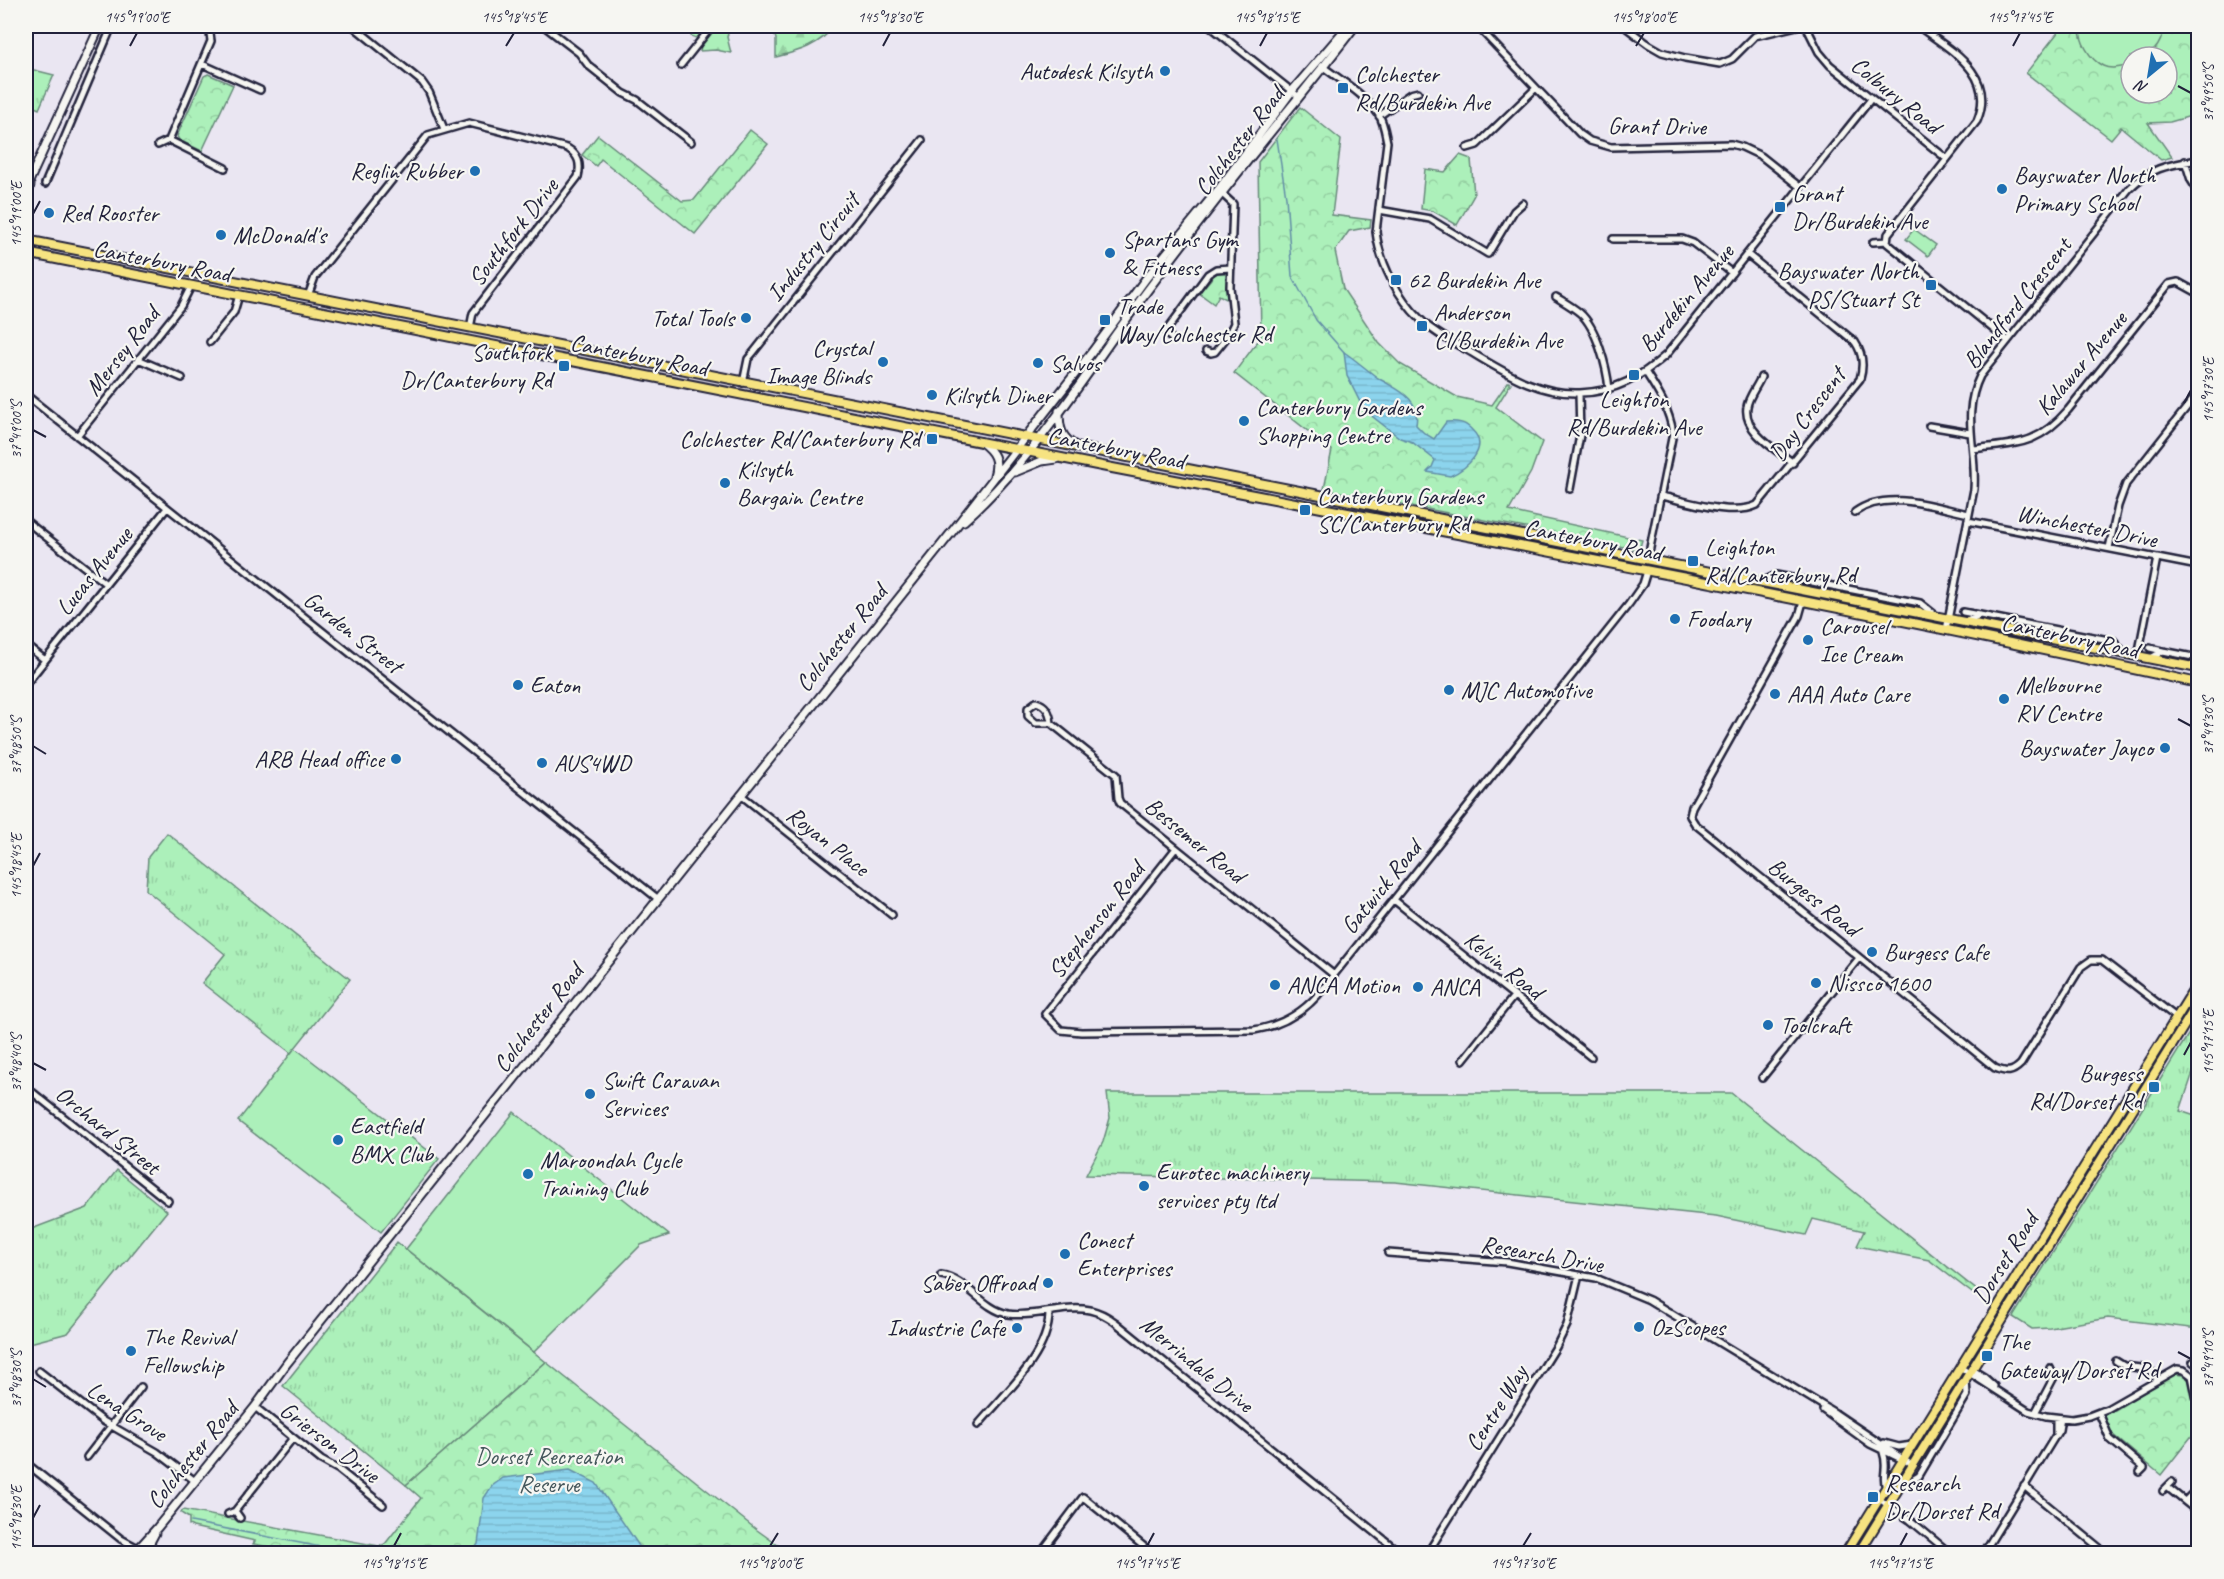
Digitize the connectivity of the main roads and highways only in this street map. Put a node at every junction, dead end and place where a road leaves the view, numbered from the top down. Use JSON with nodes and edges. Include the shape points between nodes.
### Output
{"nodes":[{"id":1,"x":99,"y":26,"type":"edge"},
{"id":2,"x":1355,"y":26,"type":"edge"},
{"id":3,"x":1345,"y":29,"type":"edge"},
{"id":4,"x":1320,"y":64,"type":"junction"},
{"id":5,"x":32,"y":177,"type":"junction"},
{"id":6,"x":26,"y":188,"type":"edge"},
{"id":7,"x":1220,"y":192,"type":"junction"},
{"id":8,"x":26,"y":202,"type":"edge"},
{"id":9,"x":26,"y":228,"type":"edge"},
{"id":10,"x":29,"y":241,"type":"edge"},
{"id":11,"x":28,"y":255,"type":"edge"},
{"id":12,"x":191,"y":273,"type":"junction"},
{"id":13,"x":191,"y":286,"type":"junction"},
{"id":14,"x":308,"y":296,"type":"junction"},
{"id":15,"x":305,"y":308,"type":"junction"},
{"id":16,"x":537,"y":342,"type":"junction"},
{"id":17,"x":534,"y":354,"type":"junction"},
{"id":18,"x":1059,"y":411,"type":"junction"},
{"id":19,"x":1025,"y":438,"type":"junction"},
{"id":20,"x":1037,"y":441,"type":"junction"},
{"id":21,"x":981,"y":442,"type":"junction"},
{"id":22,"x":1017,"y":449,"type":"junction"},
{"id":23,"x":1081,"y":449,"type":"junction"},
{"id":24,"x":1029,"y":451,"type":"junction"},
{"id":25,"x":1067,"y":459,"type":"junction"},
{"id":26,"x":1155,"y":462,"type":"junction"},
{"id":27,"x":1165,"y":463,"type":"junction"},
{"id":28,"x":1011,"y":474,"type":"junction"},
{"id":29,"x":1153,"y":476,"type":"junction"},
{"id":30,"x":1162,"y":477,"type":"junction"},
{"id":31,"x":993,"y":478,"type":"junction"},
{"id":32,"x":1486,"y":527,"type":"junction"},
{"id":33,"x":951,"y":533,"type":"junction"},
{"id":34,"x":1484,"y":538,"type":"junction"},
{"id":35,"x":1648,"y":558,"type":"junction"},
{"id":36,"x":1647,"y":571,"type":"junction"},
{"id":37,"x":1806,"y":590,"type":"junction"},
{"id":38,"x":1803,"y":602,"type":"junction"},
{"id":39,"x":2138,"y":656,"type":"junction"},
{"id":40,"x":2199,"y":668,"type":"edge"},
{"id":41,"x":2135,"y":669,"type":"junction"},
{"id":42,"x":2199,"y":683,"type":"edge"},
{"id":43,"x":2199,"y":983,"type":"edge"},
{"id":44,"x":2199,"y":1004,"type":"edge"},
{"id":45,"x":2177,"y":1018,"type":"junction"},
{"id":46,"x":2186,"y":1023,"type":"junction"},
{"id":47,"x":141,"y":1550,"type":"edge"},
{"id":48,"x":130,"y":1554,"type":"edge"},
{"id":49,"x":1845,"y":1554,"type":"edge"},
{"id":50,"x":1858,"y":1554,"type":"edge"}],
"edges":[{"from":1,"to":5,"type":"main road"},
{"from":2,"to":3,"type":"main road","name":"Colchester Road"},
{"from":3,"to":4,"type":"main road","name":"Colchester Road"},
{"from":4,"to":7,"type":"main road","name":"Colchester Road","via":[[1299,97]]},
{"from":4,"to":7,"type":"main road","name":"Colchester Road","via":[[1292,91]]},
{"from":5,"to":6,"type":"main road"},
{"from":5,"to":8,"type":"main road"},
{"from":7,"to":18,"type":"main road","name":"Colchester Road"},
{"from":7,"to":19,"type":"main road","name":"Colchester Road","via":[[1147,278]]},
{"from":9,"to":10,"type":"main road"},
{"from":10,"to":12,"type":"main road","name":"Canterbury Road"},
{"from":11,"to":13,"type":"main road","name":"Canterbury Road"},
{"from":12,"to":13,"type":"main road"},
{"from":12,"to":14,"type":"main road","name":"Canterbury Road"},
{"from":13,"to":15,"type":"main road","name":"Canterbury Road"},
{"from":14,"to":15,"type":"main road"},
{"from":14,"to":16,"type":"main road","name":"Canterbury Road"},
{"from":15,"to":17,"type":"main road","name":"Canterbury Road"},
{"from":16,"to":17,"type":"main road"},
{"from":16,"to":19,"type":"main road","name":"Canterbury Road"},
{"from":17,"to":21,"type":"main road","name":"Canterbury Road"},
{"from":18,"to":20,"type":"main road","name":"Colchester Road"},
{"from":18,"to":23,"type":"main road","via":[[1060,431]]},
{"from":19,"to":20,"type":"main road","name":"Canterbury Road"},
{"from":19,"to":22,"type":"main road","name":"Colchester Road"},
{"from":20,"to":23,"type":"main road","name":"Canterbury Road"},
{"from":20,"to":24,"type":"main road","name":"Colchester Road"},
{"from":21,"to":22,"type":"main road","name":"Canterbury Road"},
{"from":21,"to":31,"type":"main road","via":[[995,457]]},
{"from":22,"to":24,"type":"main road","name":"Canterbury Road"},
{"from":22,"to":31,"type":"main road","name":"Colchester Road"},
{"from":23,"to":26,"type":"main road","name":"Canterbury Road"},
{"from":24,"to":25,"type":"main road","name":"Canterbury Road"},
{"from":24,"to":28,"type":"main road","name":"Colchester Road"},
{"from":25,"to":28,"type":"main road","via":[[1042,461]]},
{"from":25,"to":29,"type":"main road","name":"Canterbury Road"},
{"from":26,"to":27,"type":"main road","name":"Canterbury Road"},
{"from":26,"to":29,"type":"main road"},
{"from":27,"to":30,"type":"main road"},
{"from":27,"to":32,"type":"main road","name":"Canterbury Road"},
{"from":28,"to":33,"type":"main road","name":"Colchester Road"},
{"from":29,"to":30,"type":"main road","name":"Canterbury Road"},
{"from":30,"to":34,"type":"main road","name":"Canterbury Road"},
{"from":31,"to":33,"type":"main road","name":"Colchester Road"},
{"from":32,"to":34,"type":"main road"},
{"from":32,"to":35,"type":"main road","name":"Canterbury Road"},
{"from":33,"to":47,"type":"main road","name":"Colchester Road"},
{"from":34,"to":36,"type":"main road","name":"Canterbury Road"},
{"from":35,"to":36,"type":"main road"},
{"from":35,"to":37,"type":"main road","name":"Canterbury Road"},
{"from":36,"to":38,"type":"main road","name":"Canterbury Road"},
{"from":37,"to":38,"type":"main road","name":"Burgess Road"},
{"from":37,"to":39,"type":"main road","name":"Canterbury Road"},
{"from":38,"to":41,"type":"main road","name":"Canterbury Road"},
{"from":39,"to":40,"type":"main road","name":"Canterbury Road"},
{"from":39,"to":41,"type":"main road"},
{"from":41,"to":42,"type":"main road","name":"Canterbury Road"},
{"from":43,"to":45,"type":"main road","name":"Dorset Road"},
{"from":44,"to":46,"type":"main road","name":"Dorset Road"},
{"from":45,"to":46,"type":"main road"},
{"from":45,"to":49,"type":"main road","name":"Dorset Road"},
{"from":46,"to":50,"type":"main road","name":"Dorset Road"},
{"from":47,"to":48,"type":"main road","name":"Colchester Road"}]}
